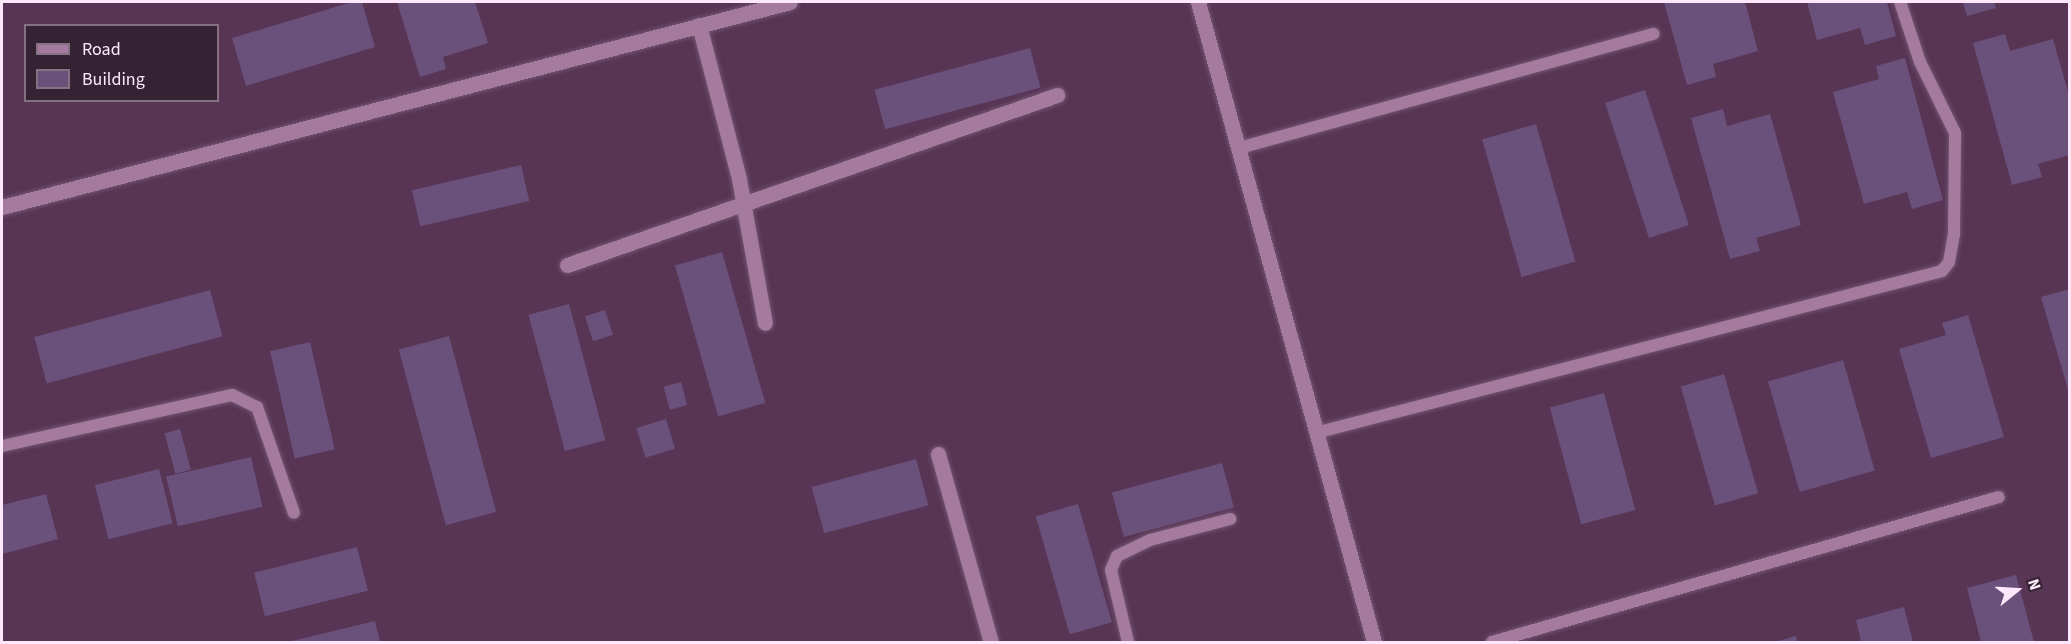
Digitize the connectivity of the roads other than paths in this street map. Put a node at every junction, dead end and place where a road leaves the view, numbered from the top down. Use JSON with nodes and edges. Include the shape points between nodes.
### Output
{"nodes":[{"id":1,"x":790,"y":2,"type":"edge"},
{"id":2,"x":1198,"y":2,"type":"edge"},
{"id":3,"x":1900,"y":2,"type":"edge"},
{"id":4,"x":699,"y":25,"type":"junction"},
{"id":5,"x":1654,"y":34,"type":"dead end"},
{"id":6,"x":1057,"y":95,"type":"dead end"},
{"id":7,"x":1239,"y":148,"type":"junction"},
{"id":8,"x":743,"y":205,"type":"junction"},
{"id":9,"x":2,"y":207,"type":"edge"},
{"id":10,"x":567,"y":266,"type":"dead end"},
{"id":11,"x":765,"y":323,"type":"dead end"},
{"id":12,"x":1319,"y":432,"type":"junction"},
{"id":13,"x":2,"y":446,"type":"edge"},
{"id":14,"x":938,"y":454,"type":"dead end"},
{"id":15,"x":1999,"y":497,"type":"dead end"},
{"id":16,"x":294,"y":513,"type":"dead end"},
{"id":17,"x":1230,"y":519,"type":"dead end"},
{"id":18,"x":990,"y":642,"type":"edge"},
{"id":19,"x":1128,"y":642,"type":"edge"},
{"id":20,"x":1374,"y":642,"type":"edge"},
{"id":21,"x":1492,"y":642,"type":"edge"}],
"edges":[{"from":1,"to":4,"type":"street"},
{"from":2,"to":7,"type":"street"},
{"from":3,"to":12,"type":"lane","via":[[1920,62],[1955,133],[1954,235],[1949,262],[1942,271]]},
{"from":4,"to":8,"type":"street"},
{"from":4,"to":9,"type":"street"},
{"from":5,"to":7,"type":"lane"},
{"from":6,"to":8,"type":"street"},
{"from":7,"to":12,"type":"street"},
{"from":8,"to":10,"type":"street"},
{"from":8,"to":11,"type":"street"},
{"from":12,"to":20,"type":"street"},
{"from":13,"to":16,"type":"lane","via":[[232,395],[257,407]]},
{"from":14,"to":18,"type":"street"},
{"from":15,"to":21,"type":"lane"},
{"from":17,"to":19,"type":"lane","via":[[1150,540],[1117,556],[1111,570]]}]}
